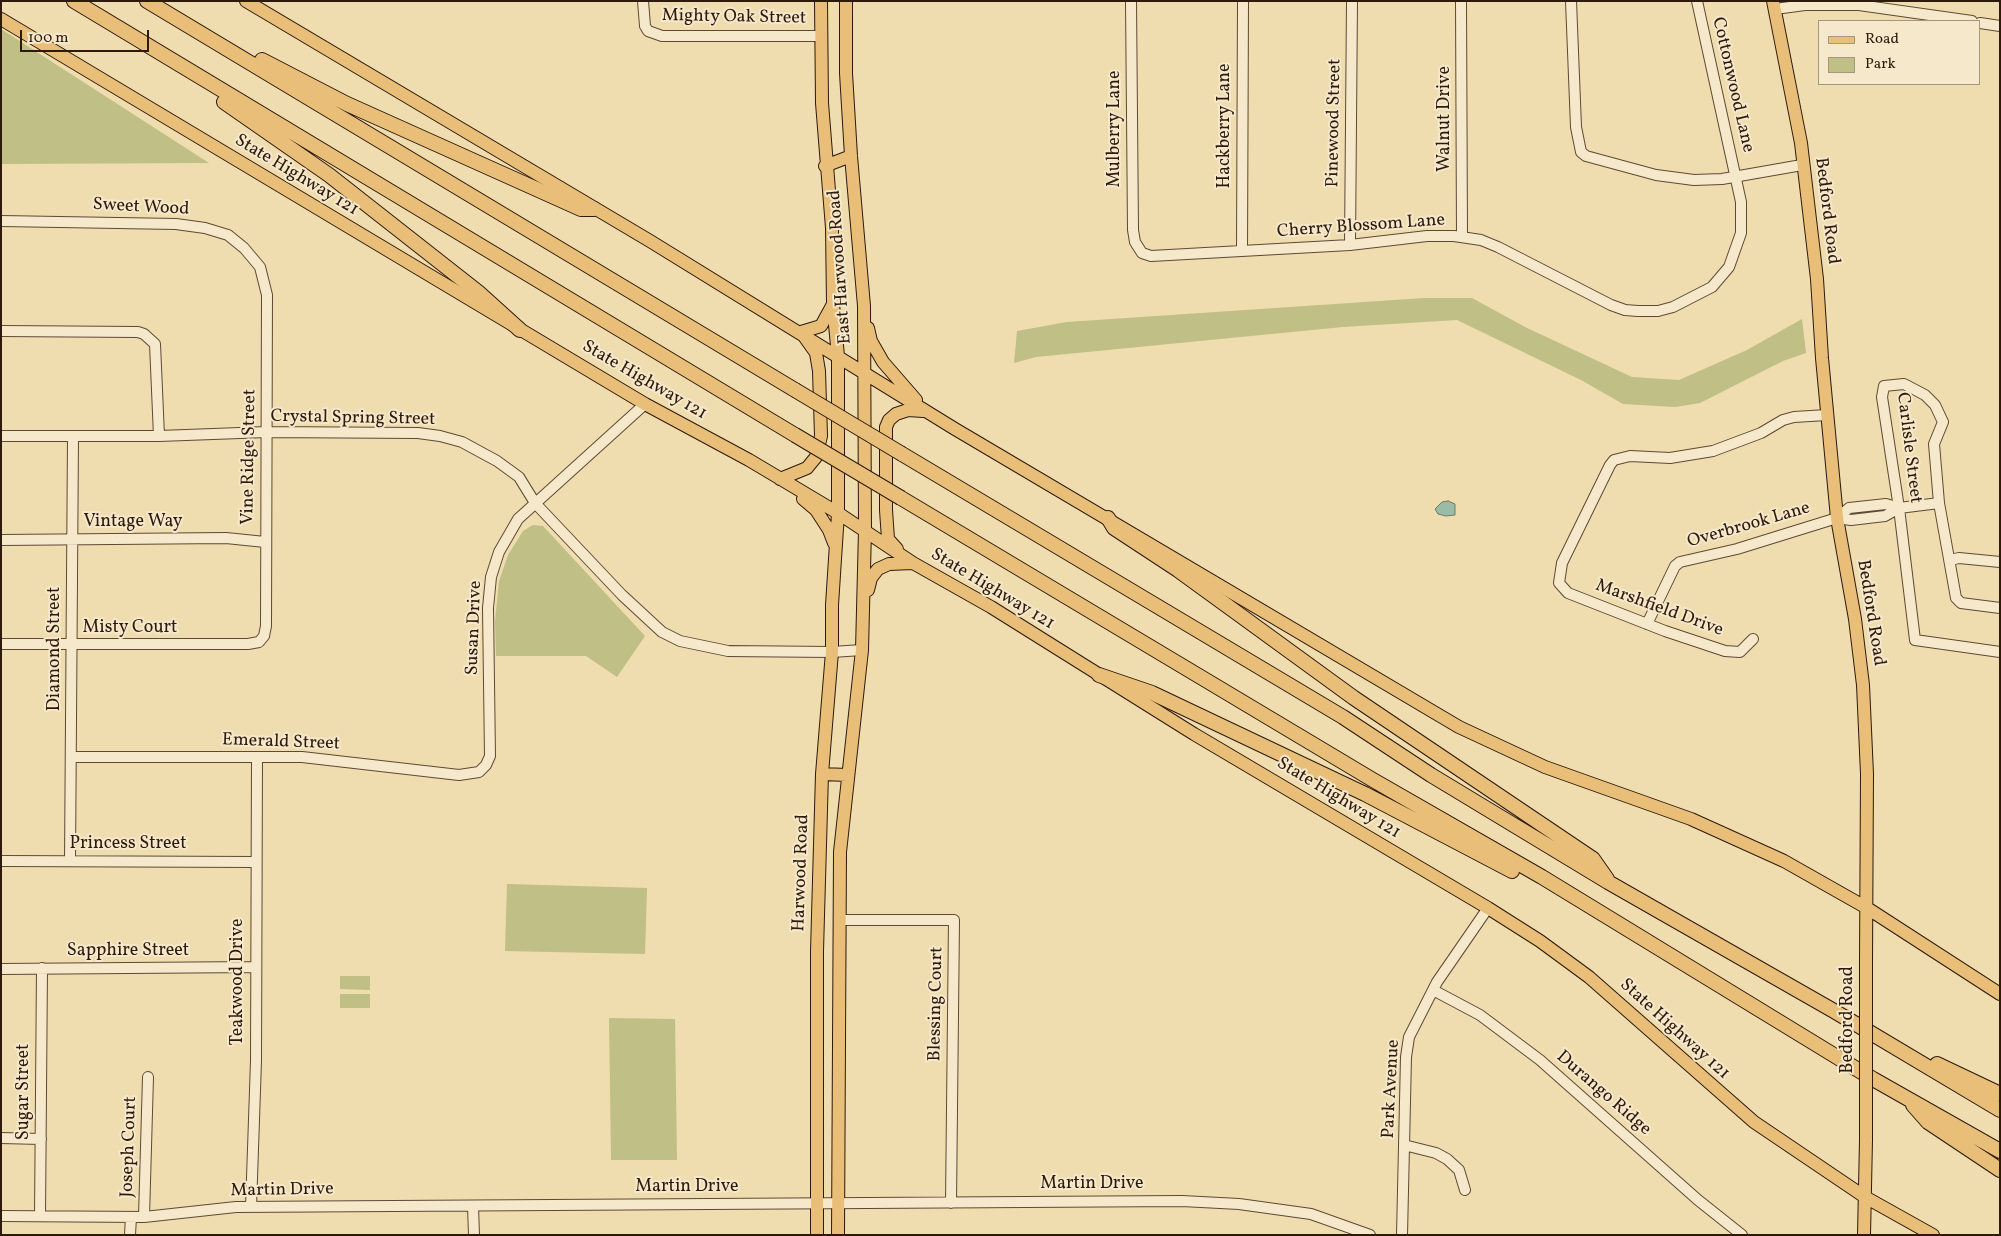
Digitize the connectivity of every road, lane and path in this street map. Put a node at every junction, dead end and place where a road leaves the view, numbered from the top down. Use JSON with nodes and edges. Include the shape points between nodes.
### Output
{"nodes":[{"id":1,"x":74,"y":1,"type":"edge"},
{"id":2,"x":147,"y":1,"type":"edge"},
{"id":3,"x":246,"y":1,"type":"edge"},
{"id":4,"x":643,"y":1,"type":"edge"},
{"id":5,"x":821,"y":1,"type":"edge"},
{"id":6,"x":846,"y":1,"type":"edge"},
{"id":7,"x":1131,"y":1,"type":"edge"},
{"id":8,"x":1243,"y":1,"type":"edge"},
{"id":9,"x":1352,"y":1,"type":"edge"},
{"id":10,"x":1461,"y":1,"type":"edge"},
{"id":11,"x":1571,"y":1,"type":"edge"},
{"id":12,"x":1697,"y":1,"type":"edge"},
{"id":13,"x":1774,"y":5,"type":"edge"},
{"id":14,"x":1,"y":19,"type":"edge"},
{"id":15,"x":1965,"y":20,"type":"edge"},
{"id":16,"x":1981,"y":23,"type":"edge"},
{"id":17,"x":2000,"y":26,"type":"edge"},
{"id":18,"x":821,"y":36,"type":"junction"},
{"id":19,"x":215,"y":41,"type":"junction"},
{"id":20,"x":183,"y":68,"type":"junction"},
{"id":21,"x":851,"y":156,"type":"junction"},
{"id":22,"x":1802,"y":164,"type":"junction"},
{"id":23,"x":825,"y":166,"type":"junction"},
{"id":24,"x":1736,"y":176,"type":"junction"},
{"id":25,"x":594,"y":209,"type":"junction"},
{"id":26,"x":1,"y":221,"type":"edge"},
{"id":27,"x":1462,"y":237,"type":"junction"},
{"id":28,"x":1350,"y":245,"type":"junction"},
{"id":29,"x":1242,"y":251,"type":"junction"},
{"id":30,"x":1142,"y":253,"type":"joint"},
{"id":31,"x":261,"y":272,"type":"joint"},
{"id":32,"x":833,"y":304,"type":"junction"},
{"id":33,"x":864,"y":306,"type":"junction"},
{"id":34,"x":1,"y":330,"type":"edge"},
{"id":35,"x":520,"y":330,"type":"junction"},
{"id":36,"x":801,"y":332,"type":"junction"},
{"id":37,"x":838,"y":356,"type":"junction"},
{"id":38,"x":864,"y":373,"type":"junction"},
{"id":39,"x":645,"y":404,"type":"junction"},
{"id":40,"x":926,"y":411,"type":"junction"},
{"id":41,"x":1827,"y":415,"type":"junction"},
{"id":42,"x":267,"y":432,"type":"junction"},
{"id":43,"x":1,"y":436,"type":"edge"},
{"id":44,"x":159,"y":436,"type":"junction"},
{"id":45,"x":73,"y":437,"type":"junction"},
{"id":46,"x":780,"y":479,"type":"junction"},
{"id":47,"x":536,"y":503,"type":"junction"},
{"id":48,"x":1940,"y":504,"type":"junction"},
{"id":49,"x":1899,"y":508,"type":"junction"},
{"id":50,"x":838,"y":513,"type":"junction"},
{"id":51,"x":1108,"y":518,"type":"junction"},
{"id":52,"x":1837,"y":518,"type":"junction"},
{"id":53,"x":865,"y":530,"type":"junction"},
{"id":54,"x":73,"y":539,"type":"junction"},
{"id":55,"x":1,"y":540,"type":"edge"},
{"id":56,"x":265,"y":542,"type":"junction"},
{"id":57,"x":835,"y":548,"type":"junction"},
{"id":58,"x":1950,"y":560,"type":"junction"},
{"id":59,"x":2000,"y":562,"type":"edge"},
{"id":60,"x":912,"y":563,"type":"junction"},
{"id":61,"x":864,"y":607,"type":"junction"},
{"id":62,"x":2000,"y":608,"type":"edge"},
{"id":63,"x":1647,"y":624,"type":"junction"},
{"id":64,"x":1753,"y":639,"type":"dead end"},
{"id":65,"x":258,"y":642,"type":"joint"},
{"id":66,"x":1,"y":644,"type":"edge"},
{"id":67,"x":72,"y":646,"type":"junction"},
{"id":68,"x":862,"y":650,"type":"junction"},
{"id":69,"x":832,"y":652,"type":"junction"},
{"id":70,"x":2000,"y":652,"type":"edge"},
{"id":71,"x":1098,"y":675,"type":"junction"},
{"id":72,"x":71,"y":757,"type":"junction"},
{"id":73,"x":256,"y":757,"type":"junction"},
{"id":74,"x":486,"y":765,"type":"joint"},
{"id":75,"x":822,"y":774,"type":"junction"},
{"id":76,"x":847,"y":775,"type":"junction"},
{"id":77,"x":1,"y":861,"type":"edge"},
{"id":78,"x":70,"y":861,"type":"junction"},
{"id":79,"x":255,"y":862,"type":"junction"},
{"id":80,"x":1542,"y":877,"type":"junction"},
{"id":81,"x":1608,"y":882,"type":"junction"},
{"id":82,"x":1488,"y":908,"type":"junction"},
{"id":83,"x":1867,"y":908,"type":"junction"},
{"id":84,"x":818,"y":919,"type":"junction"},
{"id":85,"x":839,"y":920,"type":"junction"},
{"id":86,"x":255,"y":967,"type":"junction"},
{"id":87,"x":1,"y":968,"type":"edge"},
{"id":88,"x":42,"y":968,"type":"junction"},
{"id":89,"x":1433,"y":990,"type":"junction"},
{"id":90,"x":2000,"y":994,"type":"edge"},
{"id":91,"x":1894,"y":1047,"type":"junction"},
{"id":92,"x":818,"y":1050,"type":"junction"},
{"id":93,"x":839,"y":1056,"type":"junction"},
{"id":94,"x":148,"y":1077,"type":"dead end"},
{"id":95,"x":2000,"y":1094,"type":"edge"},
{"id":96,"x":1907,"y":1099,"type":"junction"},
{"id":97,"x":2000,"y":1110,"type":"edge"},
{"id":98,"x":1,"y":1138,"type":"edge"},
{"id":99,"x":40,"y":1138,"type":"junction"},
{"id":100,"x":1404,"y":1145,"type":"junction"},
{"id":101,"x":2000,"y":1151,"type":"edge"},
{"id":102,"x":2000,"y":1170,"type":"edge"},
{"id":103,"x":1465,"y":1190,"type":"dead end"},
{"id":104,"x":1865,"y":1197,"type":"junction"},
{"id":105,"x":817,"y":1203,"type":"junction"},
{"id":106,"x":838,"y":1203,"type":"junction"},
{"id":107,"x":951,"y":1203,"type":"junction"},
{"id":108,"x":251,"y":1206,"type":"junction"},
{"id":109,"x":473,"y":1206,"type":"junction"},
{"id":110,"x":1,"y":1216,"type":"edge"},
{"id":111,"x":40,"y":1216,"type":"junction"},
{"id":112,"x":131,"y":1217,"type":"junction"},
{"id":113,"x":144,"y":1217,"type":"junction"},
{"id":114,"x":130,"y":1235,"type":"edge"},
{"id":115,"x":474,"y":1235,"type":"edge"},
{"id":116,"x":817,"y":1235,"type":"edge"},
{"id":117,"x":838,"y":1235,"type":"edge"},
{"id":118,"x":1370,"y":1235,"type":"edge"},
{"id":119,"x":1402,"y":1235,"type":"edge"},
{"id":120,"x":1742,"y":1235,"type":"edge"},
{"id":121,"x":1864,"y":1235,"type":"edge"},
{"id":122,"x":1933,"y":1235,"type":"edge"}],
"edges":[{"from":1,"to":20,"type":"highway"},
{"from":2,"to":19,"type":"highway"},
{"from":3,"to":25,"type":"main road"},
{"from":4,"to":18,"type":"street","name":"Mighty Oak Street","via":[[645,26],[648,31],[662,36]]},
{"from":5,"to":18,"type":"main road","name":"East Harwood Road"},
{"from":6,"to":21,"type":"main road","name":"East Harwood Road"},
{"from":7,"to":30,"type":"street","name":"Mulberry Lane","via":[[1133,230],[1135,242]]},
{"from":8,"to":29,"type":"street","name":"Hackberry Lane"},
{"from":9,"to":28,"type":"street","name":"Pinewood Street"},
{"from":10,"to":27,"type":"street","name":"Walnut Drive"},
{"from":11,"to":24,"type":"street","via":[[1576,127],[1581,152],[1593,159],[1656,175],[1694,180]]},
{"from":12,"to":24,"type":"street","name":"Cottonwood Lane"},
{"from":13,"to":15,"type":"street","via":[[1859,5]]},
{"from":13,"to":22,"type":"main road","name":"Bedford Road","via":[[1801,142]]},
{"from":14,"to":35,"type":"main road","name":"State Highway 121"},
{"from":16,"to":17,"type":"street"},
{"from":18,"to":23,"type":"main road","name":"East Harwood Road"},
{"from":19,"to":25,"type":"highway","via":[[246,52],[346,104],[581,209]]},
{"from":19,"to":81,"type":"highway","bridge":true,"via":[[1342,717],[1431,776]]},
{"from":20,"to":35,"type":"highway","via":[[207,91],[329,175],[478,292]]},
{"from":20,"to":80,"type":"highway","bridge":true,"via":[[1373,780]]},
{"from":21,"to":23,"type":"main road"},
{"from":21,"to":33,"type":"main road","name":"East Harwood Road"},
{"from":22,"to":24,"type":"street"},
{"from":22,"to":41,"type":"main road","name":"Bedford Road","via":[[1817,279]]},
{"from":23,"to":32,"type":"main road","name":"East Harwood Road","via":[[832,228]]},
{"from":24,"to":27,"type":"street","name":"Cherry Blossom Lane","via":[[1741,202],[1741,232],[1730,267],[1712,287],[1658,311],[1625,310],[1498,247]]},
{"from":25,"to":36,"type":"main road"},
{"from":26,"to":31,"type":"street","name":"Sweet Wood","via":[[176,224],[205,228],[228,235],[244,248]]},
{"from":27,"to":28,"type":"street","name":"Cherry Blossom Lane","via":[[1427,236]]},
{"from":28,"to":29,"type":"street","name":"Cherry Blossom Lane"},
{"from":29,"to":30,"type":"street","name":"Cherry Blossom Lane","via":[[1152,256]]},
{"from":31,"to":42,"type":"street","name":"Vine Ridge Street","via":[[267,295]]},
{"from":32,"to":36,"type":"main road","via":[[821,326]]},
{"from":32,"to":37,"type":"main road","name":"East Harwood Road"},
{"from":33,"to":38,"type":"main road","name":"East Harwood Road"},
{"from":33,"to":40,"type":"main road","via":[[871,341],[882,362]]},
{"from":34,"to":44,"type":"street","via":[[144,334],[155,344]]},
{"from":35,"to":39,"type":"main road","name":"State Highway 121"},
{"from":36,"to":37,"type":"main road"},
{"from":36,"to":46,"type":"main road","via":[[816,353],[821,436],[816,457],[807,468]]},
{"from":37,"to":38,"type":"main road"},
{"from":37,"to":50,"type":"main road","name":"East Harwood Road"},
{"from":38,"to":40,"type":"main road"},
{"from":38,"to":53,"type":"main road","name":"East Harwood Road"},
{"from":39,"to":46,"type":"main road","name":"State Highway 121"},
{"from":39,"to":47,"type":"street","name":"Susan Drive"},
{"from":40,"to":51,"type":"main road"},
{"from":40,"to":60,"type":"main road","via":[[908,410],[896,414],[886,427],[888,539]]},
{"from":41,"to":52,"type":"main road","name":"Bedford Road"},
{"from":41,"to":63,"type":"street","name":"Marshfield Drive","via":[[1794,416],[1761,433],[1706,452],[1670,458],[1630,456],[1614,460],[1562,563],[1559,580],[1568,593]]},
{"from":42,"to":44,"type":"street","name":"Crystal Spring Street"},
{"from":42,"to":47,"type":"street","name":"Crystal Spring Street","via":[[418,433],[462,442],[497,461],[519,478]]},
{"from":42,"to":56,"type":"street","name":"Vine Ridge Street"},
{"from":43,"to":45,"type":"street","name":"Crystal Spring Street"},
{"from":44,"to":45,"type":"street","name":"Crystal Spring Street"},
{"from":45,"to":54,"type":"street","name":"Diamond Street"},
{"from":46,"to":50,"type":"main road","name":"State Highway 121"},
{"from":46,"to":57,"type":"main road","via":[[816,510],[829,530]]},
{"from":47,"to":69,"type":"street","name":"Crystal Spring Street","via":[[662,632],[680,641],[728,651]]},
{"from":47,"to":74,"type":"street","name":"Susan Drive","via":[[518,518],[499,552],[491,577],[488,608],[490,756]]},
{"from":48,"to":49,"type":"street","name":"Overbrook Lane"},
{"from":48,"to":49,"type":"street","name":"Carlisle Street","via":[[1934,444],[1943,422],[1936,405],[1926,395],[1904,384],[1884,386],[1882,397]]},
{"from":48,"to":58,"type":"street","name":"Carlisle Street"},
{"from":49,"to":52,"type":"street","name":"Overbrook Lane","via":[[1885,516],[1851,520]]},
{"from":49,"to":70,"type":"street","name":"Carlisle Street","via":[[1915,640]]},
{"from":50,"to":53,"type":"main road","name":"State Highway 121"},
{"from":50,"to":57,"type":"main road","name":"Harwood Road"},
{"from":51,"to":81,"type":"highway","via":[[1114,528],[1178,570],[1354,698],[1594,859]]},
{"from":51,"to":83,"type":"main road","via":[[1459,727],[1545,767],[1735,837]]},
{"from":52,"to":63,"type":"street","name":"Overbrook Lane","via":[[1737,549],[1680,562],[1675,566]]},
{"from":52,"to":83,"type":"main road","name":"Bedford Road","via":[[1855,620],[1864,702]]},
{"from":53,"to":60,"type":"main road","name":"State Highway 121"},
{"from":53,"to":61,"type":"main road","name":"Harwood Road"},
{"from":54,"to":55,"type":"street","name":"Vintage Way"},
{"from":54,"to":56,"type":"street","name":"Vintage Way","via":[[226,538]]},
{"from":54,"to":67,"type":"street","name":"Diamond Street"},
{"from":56,"to":65,"type":"street","name":"Vine Ridge Street","via":[[266,626],[264,636]]},
{"from":57,"to":69,"type":"main road","name":"Harwood Road"},
{"from":58,"to":59,"type":"street"},
{"from":58,"to":62,"type":"street","name":"Carlisle Street","via":[[1956,598],[1961,603]]},
{"from":60,"to":61,"type":"main road","via":[[889,564],[878,569],[871,578]]},
{"from":60,"to":71,"type":"main road","name":"State Highway 121","via":[[991,607]]},
{"from":61,"to":68,"type":"main road","name":"Harwood Road"},
{"from":63,"to":64,"type":"street","name":"Marshfield Drive","via":[[1740,652]]},
{"from":65,"to":67,"type":"street","name":"Misty Court"},
{"from":66,"to":67,"type":"street","name":"Misty Court"},
{"from":67,"to":72,"type":"street","name":"Diamond Street"},
{"from":68,"to":69,"type":"street","name":"Crystal Spring Street"},
{"from":68,"to":76,"type":"main road","name":"Harwood Road"},
{"from":69,"to":75,"type":"main road","name":"Harwood Road"},
{"from":71,"to":80,"type":"highway","via":[[1152,693],[1347,785],[1520,875]]},
{"from":71,"to":82,"type":"main road","name":"State Highway 121"},
{"from":72,"to":73,"type":"street","name":"Emerald Street"},
{"from":72,"to":78,"type":"street","name":"Diamond Street"},
{"from":73,"to":74,"type":"street","name":"Emerald Street","via":[[302,757],[459,774],[479,772]]},
{"from":73,"to":79,"type":"street","name":"Teakwood Drive"},
{"from":75,"to":76,"type":"main road"},
{"from":75,"to":84,"type":"main road","name":"Harwood Road"},
{"from":76,"to":85,"type":"main road","name":"Harwood Road","via":[[840,852]]},
{"from":77,"to":78,"type":"street","name":"Princess Street"},
{"from":78,"to":79,"type":"street","name":"Princess Street"},
{"from":79,"to":86,"type":"street","name":"Teakwood Drive"},
{"from":80,"to":96,"type":"highway"},
{"from":81,"to":91,"type":"highway"},
{"from":82,"to":89,"type":"street","name":"Park Avenue"},
{"from":82,"to":104,"type":"main road","name":"State Highway 121","via":[[1590,977],[1754,1122]]},
{"from":83,"to":90,"type":"main road"},
{"from":83,"to":104,"type":"main road","name":"Bedford Road","bridge":true},
{"from":84,"to":85,"type":"main road"},
{"from":84,"to":92,"type":"main road","name":"Harwood Road"},
{"from":85,"to":93,"type":"main road","name":"Harwood Road"},
{"from":85,"to":107,"type":"street","name":"Blessing Court","via":[[954,920]]},
{"from":86,"to":88,"type":"street","name":"Sapphire Street"},
{"from":86,"to":108,"type":"street","name":"Teakwood Drive","via":[[256,1061]]},
{"from":87,"to":88,"type":"street","name":"Sapphire Street"},
{"from":88,"to":99,"type":"street","name":"Sugar Street"},
{"from":89,"to":100,"type":"street","name":"Park Avenue","via":[[1409,1037]]},
{"from":89,"to":120,"type":"street","name":"Durango Ridge","via":[[1480,1014],[1540,1060]]},
{"from":91,"to":95,"type":"highway"},
{"from":91,"to":97,"type":"highway"},
{"from":92,"to":93,"type":"main road"},
{"from":92,"to":105,"type":"main road","name":"Harwood Road"},
{"from":93,"to":106,"type":"main road","name":"Harwood Road"},
{"from":94,"to":113,"type":"street","name":"Joseph Court"},
{"from":96,"to":101,"type":"highway"},
{"from":96,"to":102,"type":"highway","via":[[1928,1122]]},
{"from":98,"to":99,"type":"street"},
{"from":99,"to":111,"type":"street","name":"Sugar Street"},
{"from":100,"to":103,"type":"street","via":[[1436,1152],[1451,1162],[1458,1170]]},
{"from":100,"to":119,"type":"street","name":"Park Avenue"},
{"from":104,"to":121,"type":"main road","name":"Bedford Road"},
{"from":104,"to":122,"type":"main road","name":"State Highway 121"},
{"from":105,"to":106,"type":"street","name":"Martin Drive"},
{"from":105,"to":109,"type":"street","name":"Martin Drive"},
{"from":105,"to":116,"type":"main road","name":"Harwood Road"},
{"from":106,"to":107,"type":"street","name":"Martin Drive"},
{"from":106,"to":117,"type":"main road","name":"Harwood Road"},
{"from":107,"to":118,"type":"street","name":"Martin Drive","via":[[1114,1200],[1239,1204],[1311,1214]]},
{"from":108,"to":109,"type":"street","name":"Martin Drive"},
{"from":108,"to":113,"type":"street","name":"Martin Drive"},
{"from":109,"to":115,"type":"street"},
{"from":110,"to":111,"type":"street","name":"Martin Drive"},
{"from":111,"to":112,"type":"street","name":"Martin Drive"},
{"from":112,"to":113,"type":"street","name":"Martin Drive"},
{"from":112,"to":114,"type":"street"}]}
